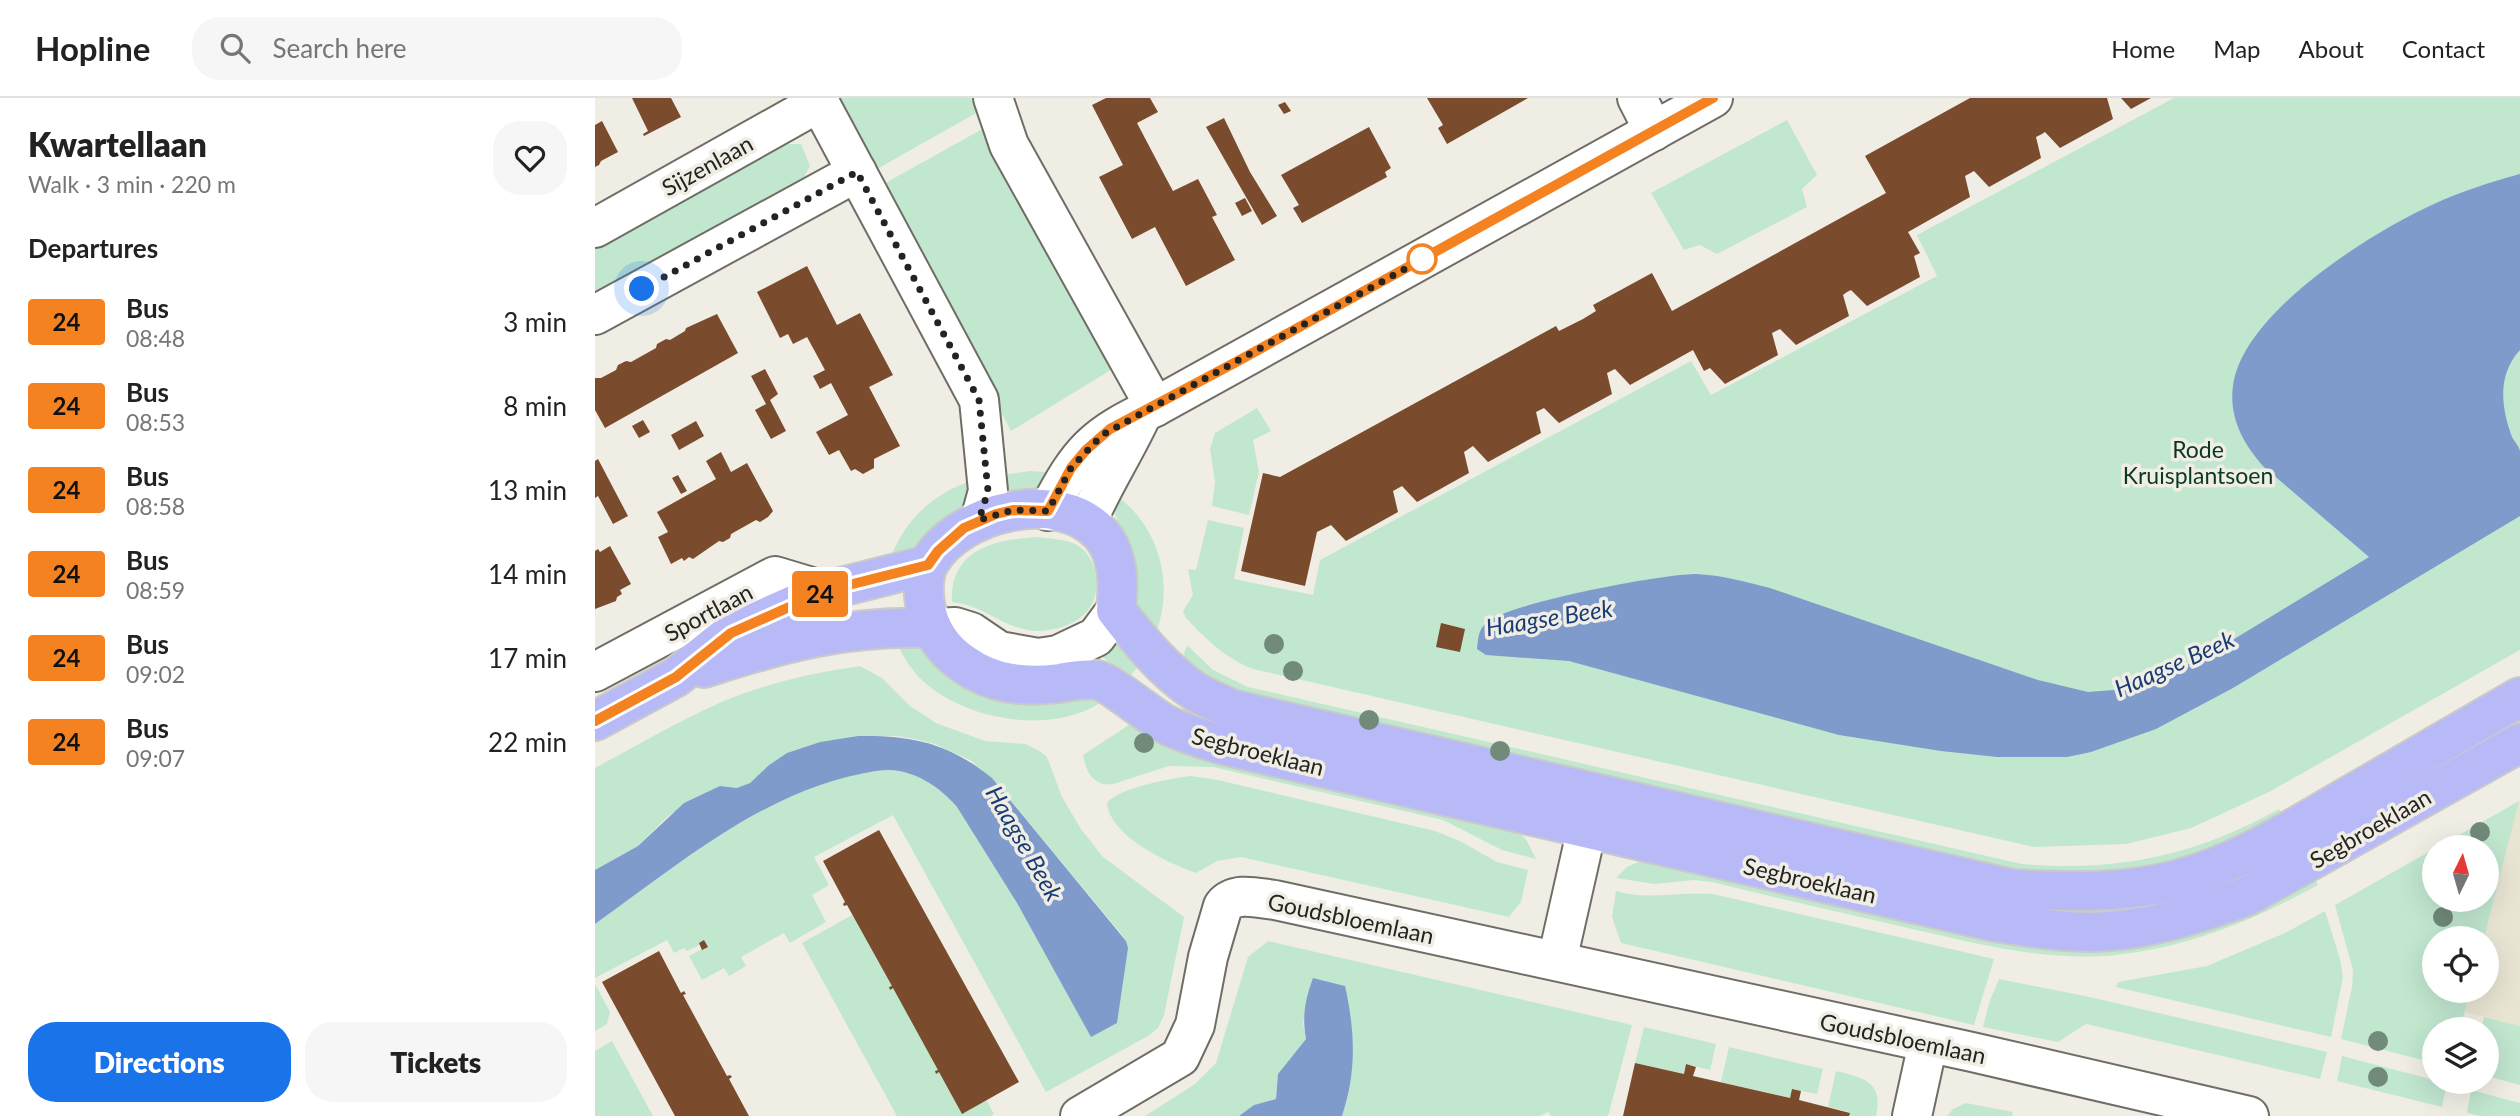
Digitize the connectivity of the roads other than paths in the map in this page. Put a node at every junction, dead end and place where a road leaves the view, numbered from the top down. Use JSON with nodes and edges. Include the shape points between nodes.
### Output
{"nodes":[{"id":1,"x":994,"y":98,"type":"edge"},
{"id":2,"x":1713,"y":98,"type":"edge"},
{"id":3,"x":818,"y":100,"type":"edge"},
{"id":4,"x":1646,"y":114,"type":"edge"},
{"id":5,"x":857,"y":172,"type":"junction"},
{"id":6,"x":595,"y":228,"type":"edge"},
{"id":7,"x":595,"y":315,"type":"edge"},
{"id":8,"x":1149,"y":409,"type":"junction"},
{"id":9,"x":1048,"y":511,"type":"junction"},
{"id":10,"x":979,"y":520,"type":"junction"},
{"id":11,"x":1087,"y":522,"type":"junction"},
{"id":12,"x":928,"y":565,"type":"junction"},
{"id":13,"x":825,"y":591,"type":"junction"},
{"id":14,"x":1115,"y":610,"type":"junction"},
{"id":15,"x":932,"y":628,"type":"junction"},
{"id":16,"x":595,"y":672,"type":"edge"},
{"id":17,"x":676,"y":677,"type":"junction"},
{"id":18,"x":2520,"y":697,"type":"edge"},
{"id":19,"x":595,"y":722,"type":"edge"},
{"id":20,"x":2520,"y":743,"type":"edge"},
{"id":21,"x":1587,"y":828,"type":"junction"},
{"id":22,"x":1557,"y":961,"type":"junction"},
{"id":23,"x":1928,"y":1043,"type":"junction"},
{"id":24,"x":1080,"y":1116,"type":"edge"},
{"id":25,"x":1912,"y":1116,"type":"edge"},
{"id":26,"x":2249,"y":1116,"type":"edge"}],
"edges":[{"from":1,"to":8,"type":"street","via":[[1009,145]]},
{"from":2,"to":4,"type":"street"},
{"from":3,"to":5,"type":"street"},
{"from":3,"to":6,"type":"street","name":"Sijzenlaan"},
{"from":4,"to":8,"type":"street"},
{"from":5,"to":7,"type":"street"},
{"from":5,"to":10,"type":"street","via":[[979,400],[988,491]]},
{"from":8,"to":9,"type":"street","via":[[1102,435],[1086,450]]},
{"from":8,"to":11,"type":"street","via":[[1100,490]]},
{"from":9,"to":10,"type":"main road","via":[[1013,510]]},
{"from":9,"to":11,"type":"main road"},
{"from":10,"to":12,"type":"main road","via":[[950,539]]},
{"from":11,"to":14,"type":"main road","via":[[1101,535],[1116,565]]},
{"from":12,"to":13,"type":"main road","name":"Sportlaan"},
{"from":12,"to":15,"type":"main road","via":[[924,597]]},
{"from":13,"to":16,"type":"street","name":"Sportlaan","via":[[775,576]]},
{"from":13,"to":17,"type":"main road","name":"Sportlaan","via":[[731,633]]},
{"from":14,"to":15,"type":"street","via":[[1096,638],[1058,655],[1038,658],[999,651],[971,632],[954,627]]},
{"from":14,"to":18,"type":"main road","name":"Segbroeklaan","via":[[1175,676],[1231,709],[2012,889],[2072,893],[2129,889],[2221,866]]},
{"from":15,"to":17,"type":"main road","name":"Sportlaan","via":[[884,628],[790,641]]},
{"from":15,"to":21,"type":"main road","name":"Segbroeklaan","via":[[948,652],[985,677],[1036,685],[1099,680],[1190,735]]},
{"from":17,"to":19,"type":"main road","name":"Sportlaan"},
{"from":20,"to":21,"type":"main road","name":"Segbroeklaan","via":[[2247,896],[2198,914],[2095,932],[1990,921]]},
{"from":21,"to":22,"type":"street"},
{"from":22,"to":23,"type":"street","name":"Goudsbloemlaan"},
{"from":22,"to":24,"type":"street","name":"Goudsbloemlaan","via":[[1275,900],[1228,900],[1208,957],[1195,1025],[1180,1058]]},
{"from":23,"to":25,"type":"street"},
{"from":23,"to":26,"type":"street","name":"Goudsbloemlaan"}]}
